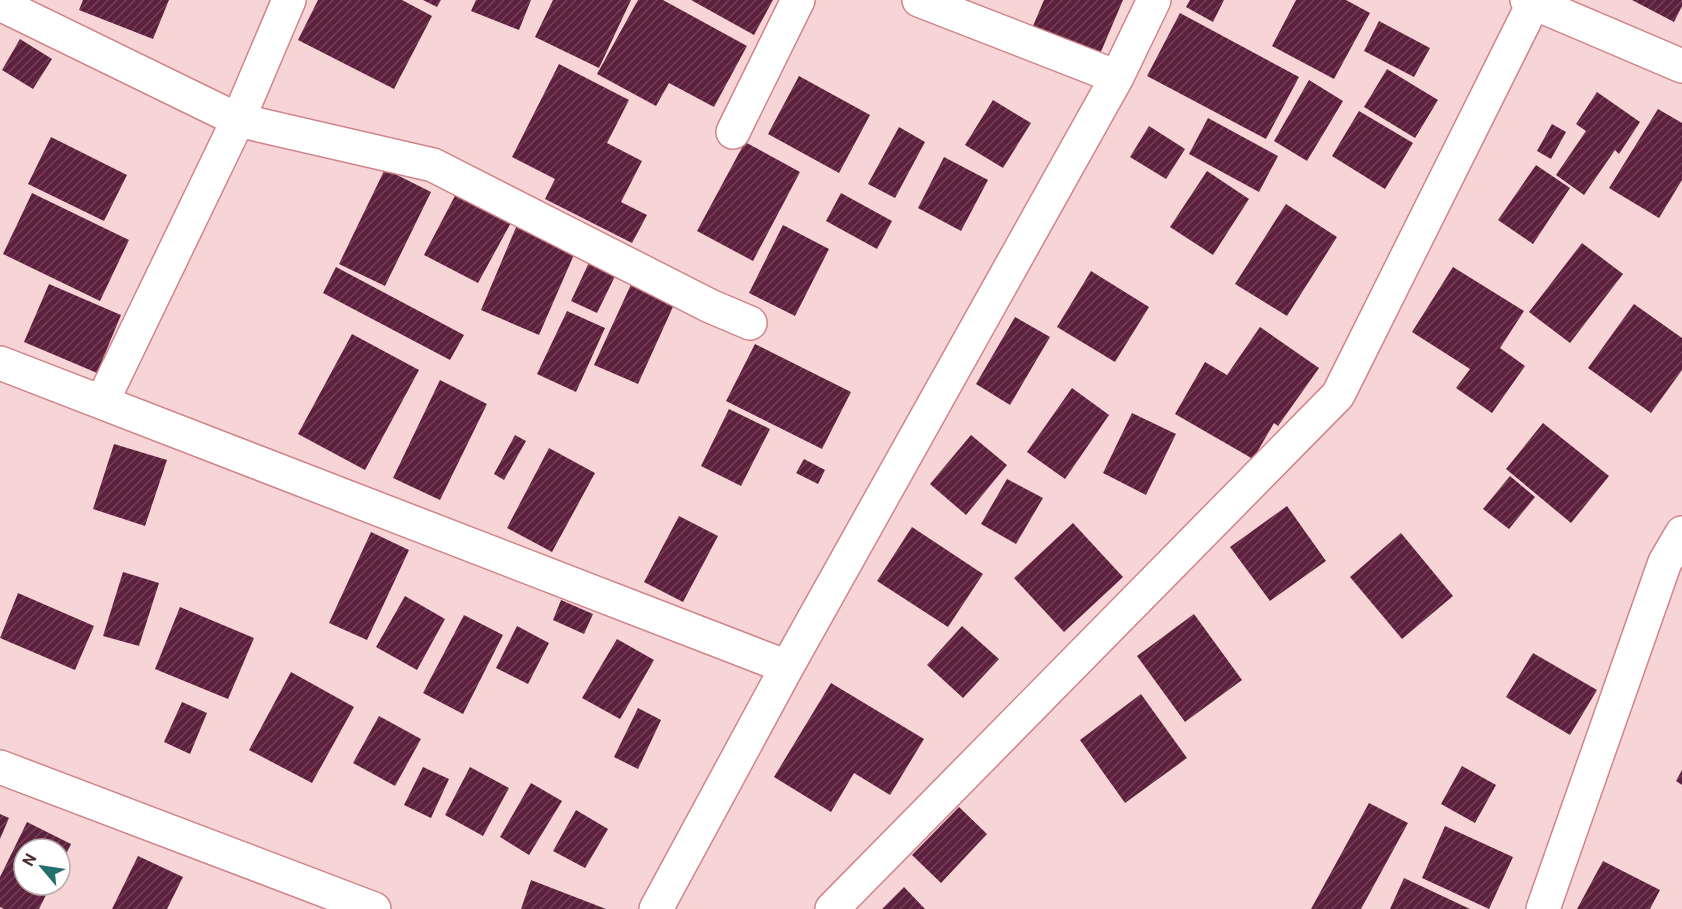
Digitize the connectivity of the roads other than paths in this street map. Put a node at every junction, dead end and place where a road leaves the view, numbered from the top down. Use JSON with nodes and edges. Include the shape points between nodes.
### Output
{"nodes":[{"id":1,"x":289,"y":0,"type":"edge"},
{"id":2,"x":798,"y":0,"type":"edge"},
{"id":3,"x":919,"y":0,"type":"edge"},
{"id":4,"x":1154,"y":0,"type":"edge"},
{"id":5,"x":1532,"y":1,"type":"edge"},
{"id":6,"x":0,"y":4,"type":"edge"},
{"id":7,"x":1682,"y":66,"type":"edge"},
{"id":8,"x":1117,"y":78,"type":"junction"},
{"id":9,"x":238,"y":120,"type":"junction"},
{"id":10,"x":733,"y":132,"type":"dead end"},
{"id":11,"x":750,"y":323,"type":"dead end"},
{"id":12,"x":0,"y":363,"type":"edge"},
{"id":13,"x":102,"y":402,"type":"junction"},
{"id":14,"x":1682,"y":532,"type":"edge"},
{"id":15,"x":787,"y":667,"type":"junction"},
{"id":16,"x":0,"y":767,"type":"edge"},
{"id":17,"x":374,"y":909,"type":"edge"},
{"id":18,"x":656,"y":909,"type":"edge"},
{"id":19,"x":832,"y":909,"type":"edge"},
{"id":20,"x":1543,"y":909,"type":"edge"}],
"edges":[{"from":1,"to":9,"type":"street"},
{"from":2,"to":10,"type":"street"},
{"from":3,"to":8,"type":"street"},
{"from":4,"to":8,"type":"street"},
{"from":5,"to":7,"type":"street"},
{"from":5,"to":19,"type":"street","via":[[1338,395]]},
{"from":6,"to":9,"type":"street"},
{"from":8,"to":15,"type":"street"},
{"from":9,"to":11,"type":"street","via":[[433,165]]},
{"from":9,"to":13,"type":"street"},
{"from":12,"to":13,"type":"street"},
{"from":13,"to":15,"type":"street"},
{"from":14,"to":20,"type":"street","via":[[1665,562]]},
{"from":15,"to":18,"type":"street"},
{"from":16,"to":17,"type":"street"}]}
